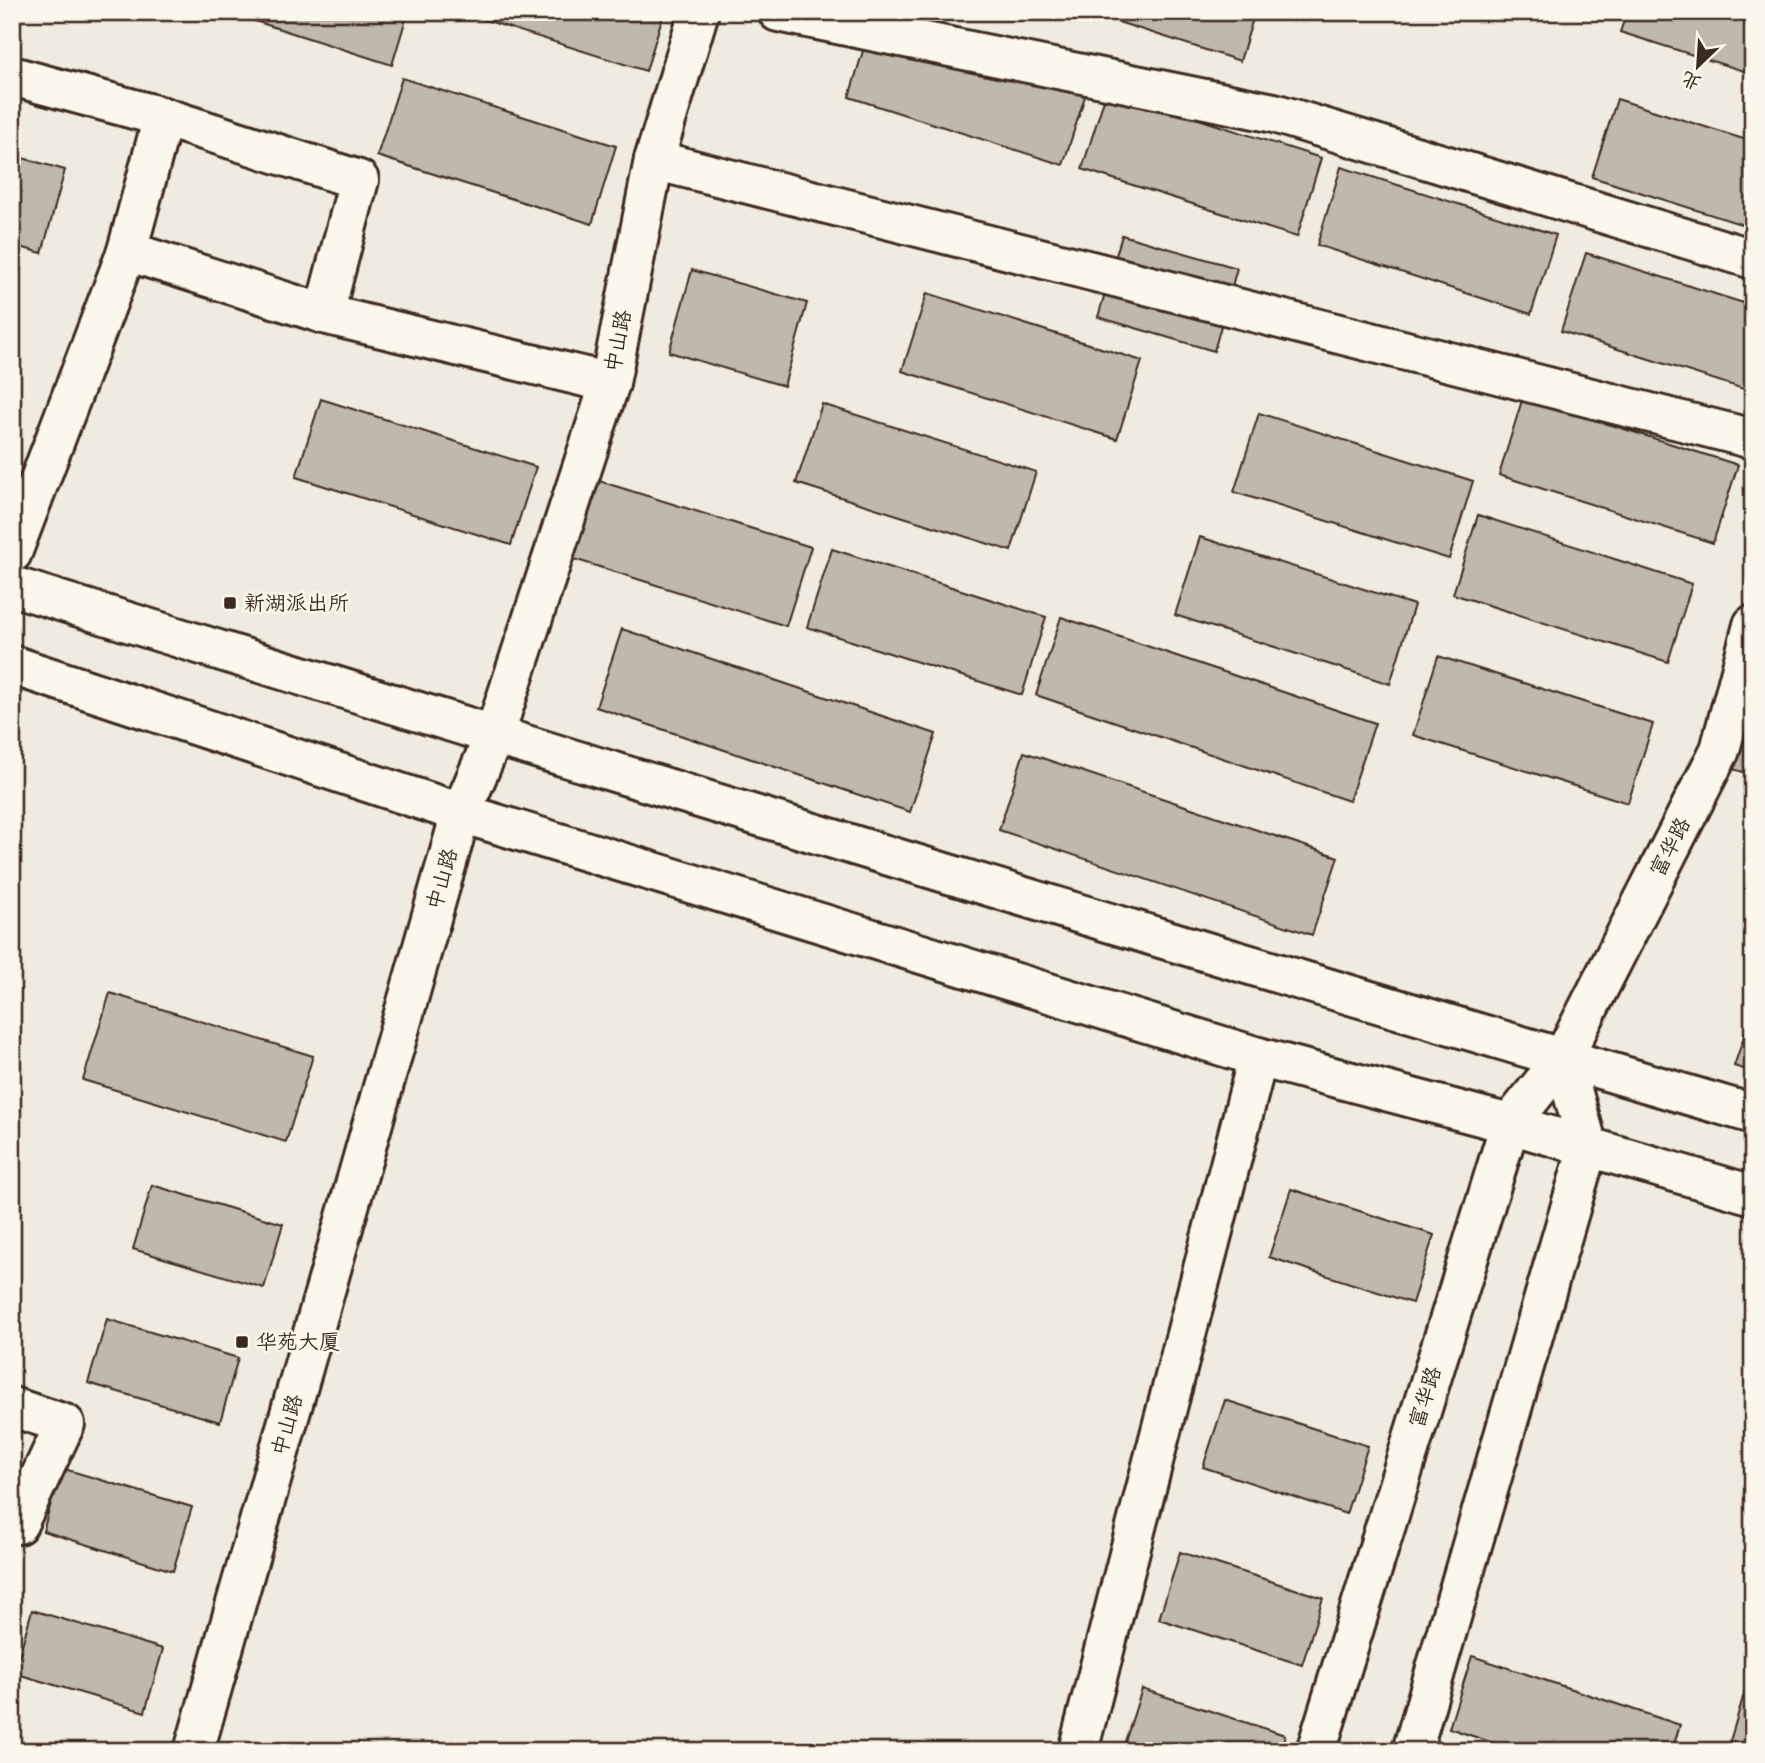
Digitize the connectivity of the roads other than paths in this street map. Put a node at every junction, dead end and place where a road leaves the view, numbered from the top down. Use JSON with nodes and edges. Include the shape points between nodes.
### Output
{"nodes":[{"id":1,"x":699,"y":12,"type":"edge"},
{"id":2,"x":778,"y":12,"type":"edge"},
{"id":3,"x":12,"y":76,"type":"edge"},
{"id":4,"x":163,"y":117,"type":"junction"},
{"id":5,"x":654,"y":160,"type":"junction"},
{"id":6,"x":127,"y":251,"type":"junction"},
{"id":7,"x":1753,"y":259,"type":"edge"},
{"id":8,"x":324,"y":314,"type":"junction"},
{"id":9,"x":610,"y":383,"type":"junction"},
{"id":10,"x":1753,"y":439,"type":"edge"},
{"id":11,"x":12,"y":553,"type":"edge"},
{"id":12,"x":12,"y":586,"type":"edge"},
{"id":13,"x":1753,"y":625,"type":"edge"},
{"id":14,"x":12,"y":665,"type":"edge"},
{"id":15,"x":494,"y":736,"type":"junction"},
{"id":16,"x":461,"y":813,"type":"junction"},
{"id":17,"x":1258,"y":1057,"type":"junction"},
{"id":18,"x":1563,"y":1058,"type":"junction"},
{"id":19,"x":1753,"y":1114,"type":"edge"},
{"id":20,"x":1510,"y":1124,"type":"junction"},
{"id":21,"x":1588,"y":1147,"type":"junction"},
{"id":22,"x":1753,"y":1195,"type":"edge"},
{"id":23,"x":12,"y":1407,"type":"edge"},
{"id":24,"x":12,"y":1521,"type":"edge"},
{"id":25,"x":194,"y":1751,"type":"edge"},
{"id":26,"x":1078,"y":1751,"type":"edge"},
{"id":27,"x":1315,"y":1751,"type":"edge"},
{"id":28,"x":1412,"y":1751,"type":"edge"}],
"edges":[{"from":1,"to":5,"type":"street","name":"中山路"},
{"from":2,"to":7,"type":"street","via":[[1273,113]]},
{"from":3,"to":4,"type":"street"},
{"from":4,"to":6,"type":"street"},
{"from":4,"to":8,"type":"street","via":[[359,180]]},
{"from":5,"to":9,"type":"street","name":"中山路"},
{"from":5,"to":10,"type":"street"},
{"from":6,"to":8,"type":"street"},
{"from":6,"to":11,"type":"street"},
{"from":8,"to":9,"type":"street"},
{"from":9,"to":15,"type":"street","name":"中山路"},
{"from":12,"to":15,"type":"street"},
{"from":13,"to":18,"type":"street","name":"富华路","via":[[1720,750]]},
{"from":14,"to":16,"type":"street"},
{"from":15,"to":16,"type":"street","name":"中山路"},
{"from":15,"to":18,"type":"street"},
{"from":16,"to":17,"type":"street"},
{"from":16,"to":25,"type":"street","name":"中山路"},
{"from":17,"to":20,"type":"street"},
{"from":17,"to":26,"type":"street"},
{"from":18,"to":19,"type":"street"},
{"from":18,"to":20,"type":"street","name":"富华路"},
{"from":18,"to":21,"type":"street"},
{"from":20,"to":21,"type":"street"},
{"from":20,"to":27,"type":"street","name":"富华路"},
{"from":21,"to":22,"type":"street"},
{"from":21,"to":28,"type":"street"},
{"from":23,"to":24,"type":"street","via":[[65,1424],[18,1524]]}]}
